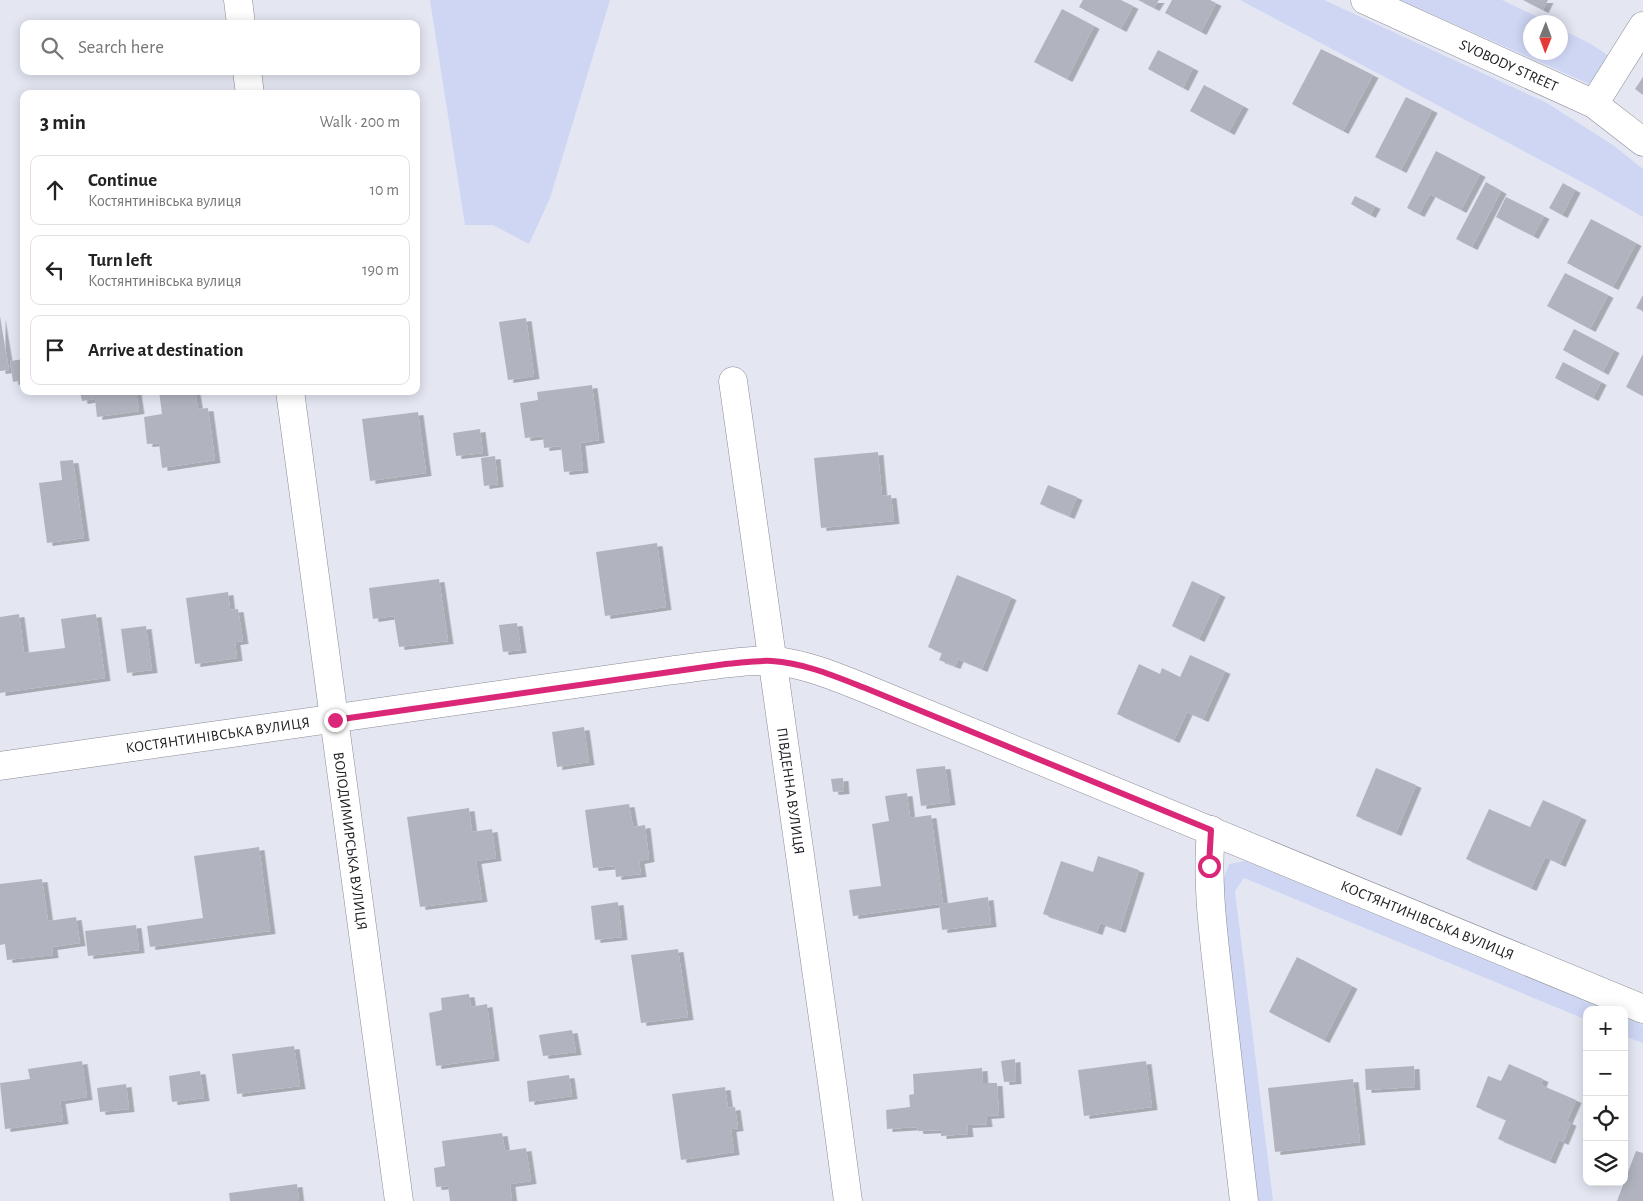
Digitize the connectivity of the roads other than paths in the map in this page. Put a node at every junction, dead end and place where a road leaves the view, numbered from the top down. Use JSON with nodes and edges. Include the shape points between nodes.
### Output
{"nodes":[{"id":1,"x":238,"y":0,"type":"edge"},
{"id":2,"x":1365,"y":0,"type":"edge"},
{"id":3,"x":240,"y":20,"type":"edge"},
{"id":4,"x":1643,"y":26,"type":"edge"},
{"id":5,"x":248,"y":75,"type":"edge"},
{"id":6,"x":250,"y":90,"type":"edge"},
{"id":7,"x":1594,"y":104,"type":"junction"},
{"id":8,"x":1643,"y":142,"type":"edge"},
{"id":9,"x":733,"y":381,"type":"dead end"},
{"id":10,"x":291,"y":395,"type":"edge"},
{"id":11,"x":773,"y":661,"type":"junction"},
{"id":12,"x":335,"y":720,"type":"junction"},
{"id":13,"x":0,"y":766,"type":"edge"},
{"id":14,"x":1211,"y":830,"type":"junction"},
{"id":15,"x":1643,"y":1009,"type":"edge"},
{"id":16,"x":399,"y":1201,"type":"edge"},
{"id":17,"x":848,"y":1201,"type":"edge"},
{"id":18,"x":1244,"y":1201,"type":"edge"}],
"edges":[{"from":1,"to":3,"type":"street"},
{"from":2,"to":7,"type":"street","name":"SVOBODY STREET"},
{"from":4,"to":7,"type":"street"},
{"from":5,"to":6,"type":"street"},
{"from":7,"to":8,"type":"street","name":"SVOBODY STREET"},
{"from":9,"to":11,"type":"street","name":"ПІВДЕННА ВУЛИЦЯ"},
{"from":10,"to":12,"type":"street","name":"ВОЛОДИМИРСЬКА ВУЛИЦЯ"},
{"from":11,"to":12,"type":"street","name":"КОСТЯНТИНІВСЬКА ВУЛИЦЯ","via":[[674,670]]},
{"from":11,"to":14,"type":"street","name":"КОСТЯНТИНІВСЬКА ВУЛИЦЯ","via":[[806,667],[870,690]]},
{"from":11,"to":17,"type":"street","name":"ПІВДЕННА ВУЛИЦЯ"},
{"from":12,"to":13,"type":"street","name":"КОСТЯНТИНІВСЬКА ВУЛИЦЯ"},
{"from":12,"to":16,"type":"street","name":"ВОЛОДИМИРСЬКА ВУЛИЦЯ"},
{"from":14,"to":15,"type":"street","name":"КОСТЯНТИНІВСЬКА ВУЛИЦЯ"},
{"from":14,"to":18,"type":"street","via":[[1212,917]]}]}
